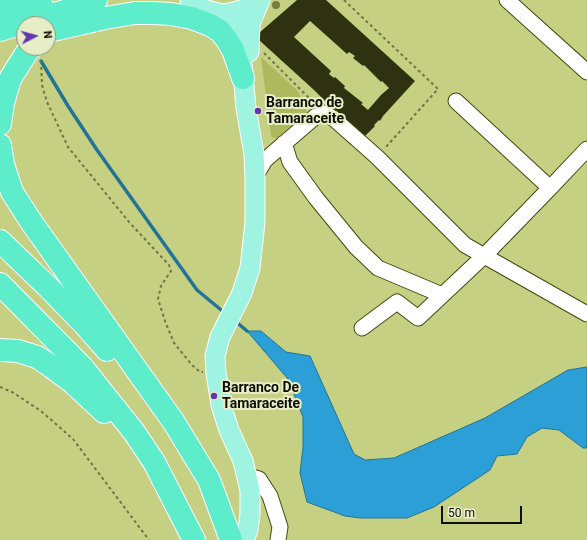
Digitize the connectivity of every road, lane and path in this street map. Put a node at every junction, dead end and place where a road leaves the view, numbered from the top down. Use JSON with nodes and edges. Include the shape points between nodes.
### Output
{"nodes":[{"id":1,"x":66,"y":0,"type":"edge"},
{"id":2,"x":190,"y":0,"type":"edge"},
{"id":3,"x":258,"y":0,"type":"edge"},
{"id":4,"x":344,"y":0,"type":"edge"},
{"id":5,"x":507,"y":0,"type":"edge"},
{"id":6,"x":105,"y":2,"type":"edge"},
{"id":7,"x":0,"y":11,"type":"edge"},
{"id":8,"x":222,"y":14,"type":"junction"},
{"id":9,"x":0,"y":30,"type":"edge"},
{"id":10,"x":56,"y":30,"type":"edge"},
{"id":11,"x":56,"y":32,"type":"edge"},
{"id":12,"x":249,"y":52,"type":"junction"},
{"id":13,"x":24,"y":56,"type":"edge"},
{"id":14,"x":36,"y":56,"type":"edge"},
{"id":15,"x":587,"y":72,"type":"edge"},
{"id":16,"x":243,"y":78,"type":"junction"},
{"id":17,"x":456,"y":102,"type":"dead end"},
{"id":18,"x":324,"y":113,"type":"junction"},
{"id":19,"x":249,"y":122,"type":"junction"},
{"id":20,"x":0,"y":124,"type":"edge"},
{"id":21,"x":284,"y":143,"type":"junction"},
{"id":22,"x":0,"y":145,"type":"edge"},
{"id":23,"x":587,"y":149,"type":"edge"},
{"id":24,"x":377,"y":157,"type":"junction"},
{"id":25,"x":256,"y":177,"type":"junction"},
{"id":26,"x":550,"y":188,"type":"junction"},
{"id":27,"x":0,"y":241,"type":"edge"},
{"id":28,"x":484,"y":256,"type":"junction"},
{"id":29,"x":0,"y":284,"type":"edge"},
{"id":30,"x":442,"y":295,"type":"junction"},
{"id":31,"x":587,"y":314,"type":"edge"},
{"id":32,"x":362,"y":328,"type":"dead end"},
{"id":33,"x":0,"y":350,"type":"edge"},
{"id":34,"x":216,"y":373,"type":"junction"},
{"id":35,"x":0,"y":386,"type":"edge"},
{"id":36,"x":248,"y":476,"type":"junction"},
{"id":37,"x":206,"y":483,"type":"junction"},
{"id":38,"x":167,"y":500,"type":"junction"},
{"id":39,"x":149,"y":540,"type":"edge"},
{"id":40,"x":189,"y":540,"type":"edge"},
{"id":41,"x":194,"y":540,"type":"edge"},
{"id":42,"x":231,"y":540,"type":"edge"},
{"id":43,"x":244,"y":540,"type":"edge"},
{"id":44,"x":278,"y":540,"type":"edge"}],
"edges":[{"from":1,"to":7,"type":"highway","via":[[38,7]]},
{"from":2,"to":8,"type":"main road","via":[[203,9]]},
{"from":3,"to":8,"type":"main road","via":[[244,9]]},
{"from":3,"to":12,"type":"main road","via":[[250,24]]},
{"from":4,"to":24,"type":"path","via":[[438,89]]},
{"from":5,"to":15,"type":"street"},
{"from":6,"to":9,"type":"highway"},
{"from":6,"to":10,"type":"highway"},
{"from":8,"to":16,"type":"main road","via":[[238,31]]},
{"from":11,"to":16,"type":"highway","via":[[134,13],[152,12],[192,18],[220,31],[233,50]]},
{"from":12,"to":18,"type":"path","via":[[262,52]]},
{"from":12,"to":19,"type":"main road"},
{"from":13,"to":20,"type":"highway","via":[[10,79],[2,104]]},
{"from":14,"to":34,"type":"path","via":[[47,102],[68,147],[129,222],[169,265],[171,271],[161,286],[158,299],[174,343],[200,372]]},
{"from":16,"to":19,"type":"main road"},
{"from":17,"to":26,"type":"street"},
{"from":18,"to":21,"type":"street","via":[[316,116]]},
{"from":18,"to":24,"type":"street"},
{"from":19,"to":25,"type":"main road"},
{"from":21,"to":25,"type":"street","via":[[265,160]]},
{"from":21,"to":30,"type":"street","via":[[290,162],[356,247],[378,268]]},
{"from":22,"to":37,"type":"highway","via":[[2,164],[12,192],[173,421]]},
{"from":23,"to":26,"type":"street"},
{"from":24,"to":28,"type":"street","via":[[465,245]]},
{"from":25,"to":34,"type":"main road","via":[[254,246],[250,268],[242,293],[220,337],[215,356]]},
{"from":26,"to":28,"type":"street"},
{"from":27,"to":37,"type":"highway","via":[[47,286],[115,359],[139,388]]},
{"from":28,"to":30,"type":"street"},
{"from":28,"to":31,"type":"street"},
{"from":29,"to":38,"type":"highway","via":[[84,368],[134,432],[154,462]]},
{"from":30,"to":32,"type":"street","via":[[418,318],[397,302]]},
{"from":33,"to":38,"type":"highway","via":[[18,351],[37,357],[72,382],[111,419]]},
{"from":34,"to":36,"type":"main road","via":[[224,418]]},
{"from":35,"to":39,"type":"path","via":[[41,411],[73,439]]},
{"from":36,"to":43,"type":"main road","via":[[250,514]]},
{"from":36,"to":44,"type":"street","via":[[259,479],[270,496],[280,528]]},
{"from":37,"to":42,"type":"highway"},
{"from":38,"to":40,"type":"highway"},
{"from":38,"to":41,"type":"highway"}]}
